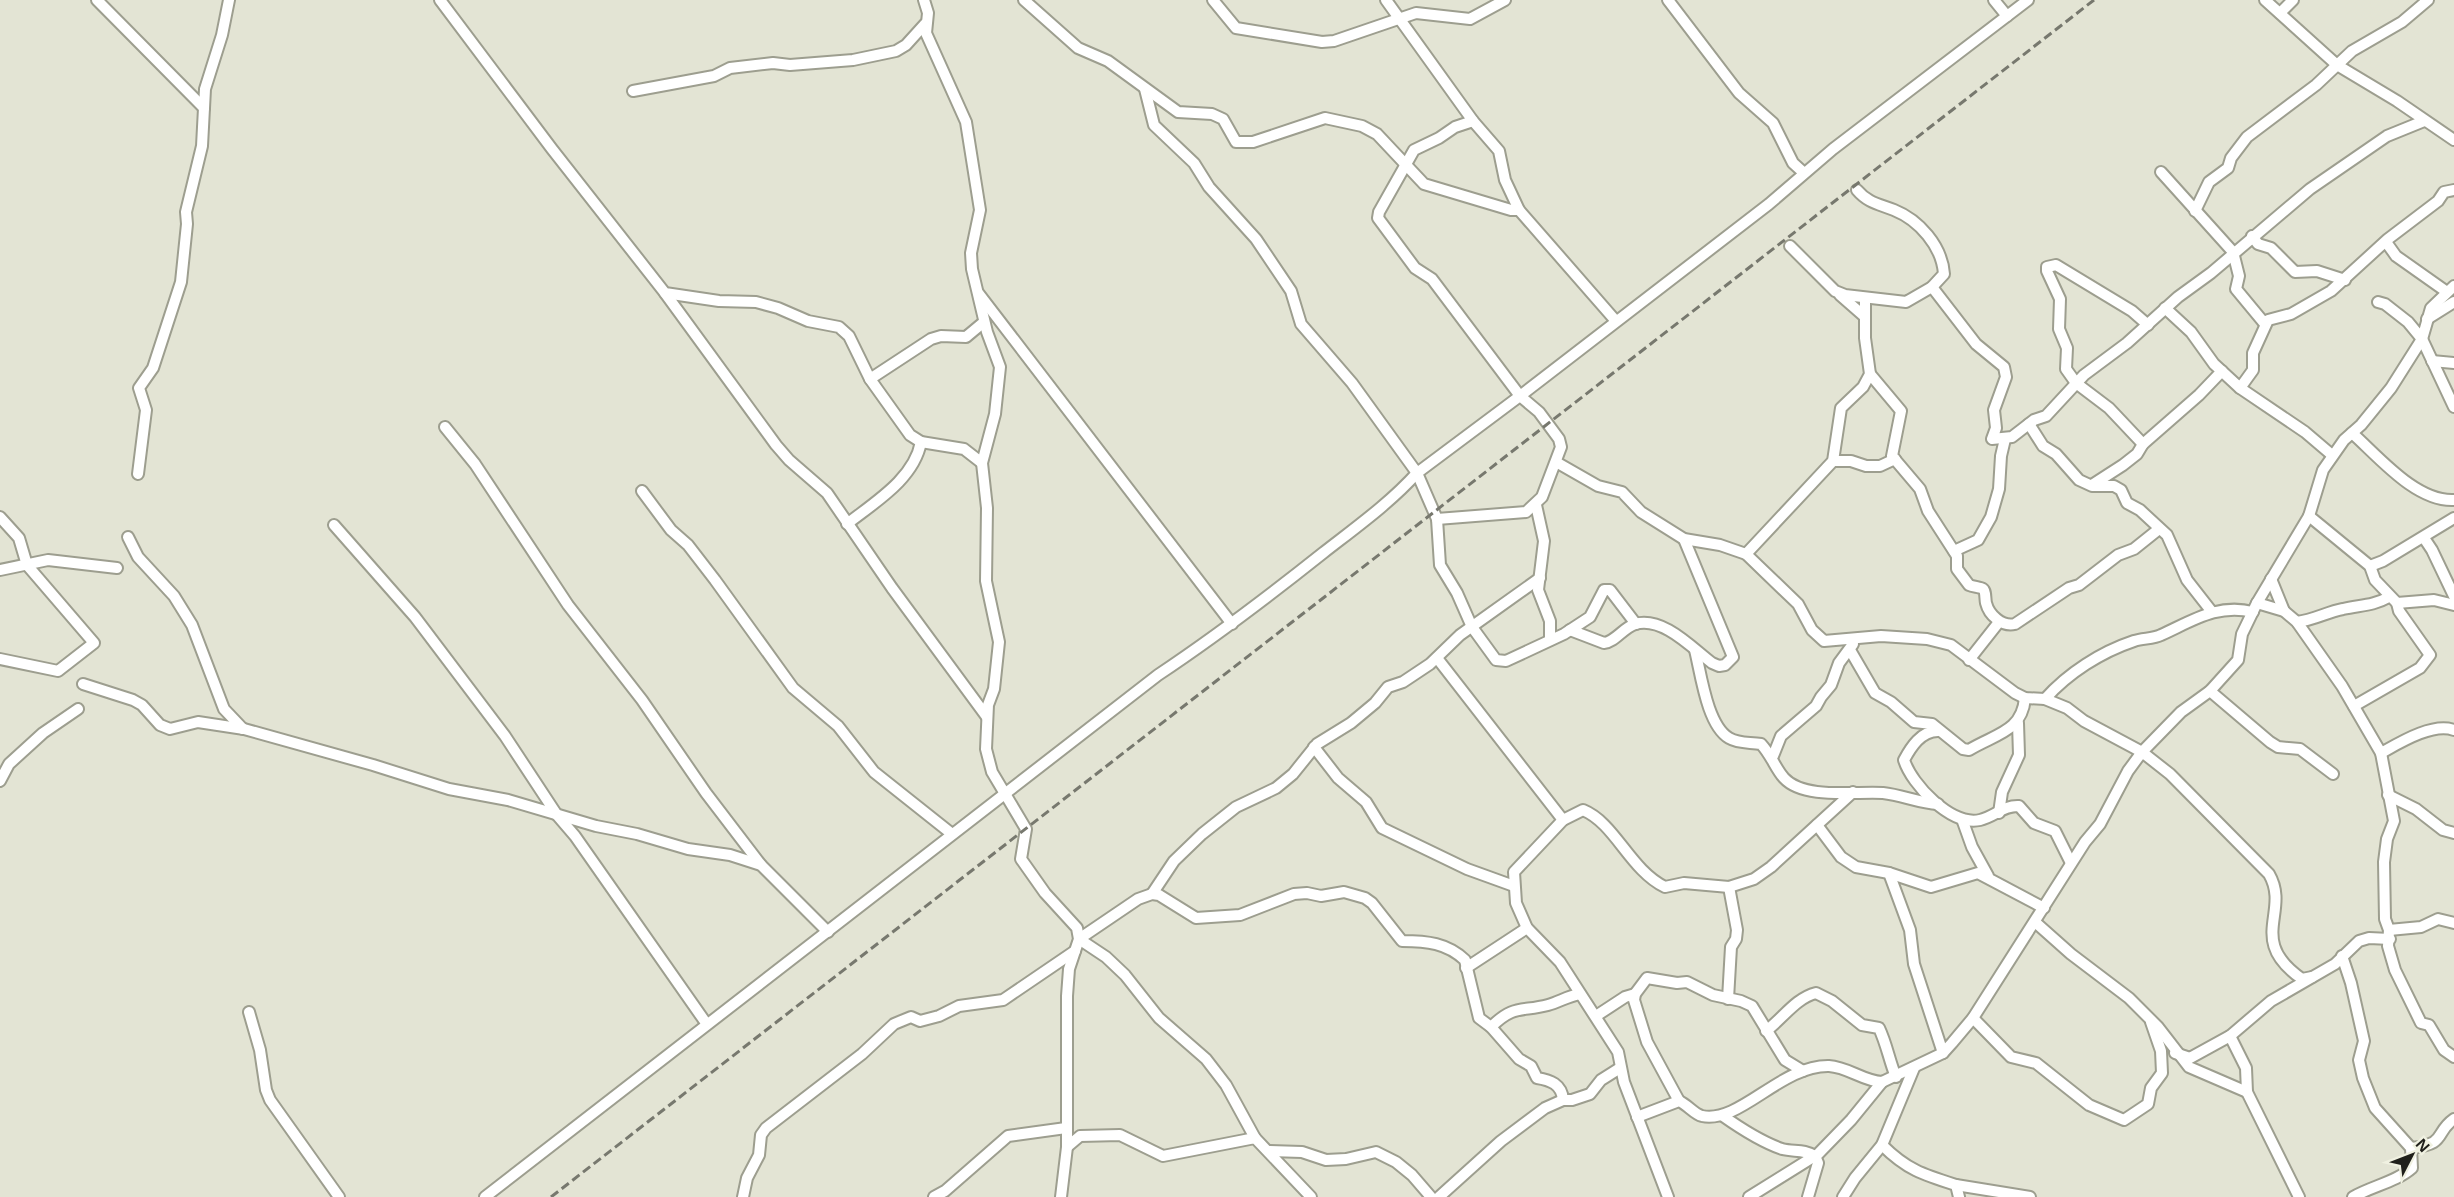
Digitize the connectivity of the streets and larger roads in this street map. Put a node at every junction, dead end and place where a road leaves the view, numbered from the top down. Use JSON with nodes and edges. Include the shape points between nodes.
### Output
{"nodes":[{"id":1,"x":97,"y":0,"type":"edge"},
{"id":2,"x":229,"y":0,"type":"edge"},
{"id":3,"x":441,"y":0,"type":"edge"},
{"id":4,"x":924,"y":0,"type":"edge"},
{"id":5,"x":936,"y":0,"type":"edge"},
{"id":6,"x":1024,"y":0,"type":"edge"},
{"id":7,"x":1213,"y":0,"type":"edge"},
{"id":8,"x":1386,"y":0,"type":"edge"},
{"id":9,"x":1505,"y":0,"type":"edge"},
{"id":10,"x":1668,"y":0,"type":"edge"},
{"id":11,"x":1994,"y":0,"type":"edge"},
{"id":12,"x":2028,"y":0,"type":"edge"},
{"id":13,"x":2265,"y":0,"type":"edge"},
{"id":14,"x":2294,"y":0,"type":"edge"},
{"id":15,"x":2428,"y":0,"type":"edge"},
{"id":16,"x":2280,"y":13,"type":"junction"},
{"id":17,"x":2007,"y":16,"type":"junction"},
{"id":18,"x":926,"y":18,"type":"junction"},
{"id":19,"x":1399,"y":18,"type":"junction"},
{"id":20,"x":2337,"y":65,"type":"junction"},
{"id":21,"x":1145,"y":89,"type":"junction"},
{"id":22,"x":633,"y":91,"type":"dead end"},
{"id":23,"x":204,"y":108,"type":"junction"},
{"id":24,"x":1473,"y":121,"type":"junction"},
{"id":25,"x":2424,"y":121,"type":"junction"},
{"id":26,"x":2454,"y":140,"type":"edge"},
{"id":27,"x":1405,"y":166,"type":"junction"},
{"id":28,"x":2161,"y":172,"type":"dead end"},
{"id":29,"x":1804,"y":173,"type":"junction"},
{"id":30,"x":1857,"y":190,"type":"dead end"},
{"id":31,"x":2454,"y":190,"type":"edge"},
{"id":32,"x":1519,"y":210,"type":"junction"},
{"id":33,"x":2195,"y":211,"type":"junction"},
{"id":34,"x":2252,"y":236,"type":"junction"},
{"id":35,"x":2386,"y":242,"type":"junction"},
{"id":36,"x":1790,"y":246,"type":"dead end"},
{"id":37,"x":2234,"y":252,"type":"junction"},
{"id":38,"x":2344,"y":280,"type":"junction"},
{"id":39,"x":1932,"y":287,"type":"junction"},
{"id":40,"x":2450,"y":289,"type":"edge"},
{"id":41,"x":977,"y":291,"type":"junction"},
{"id":42,"x":665,"y":292,"type":"junction"},
{"id":43,"x":1840,"y":294,"type":"junction"},
{"id":44,"x":1865,"y":298,"type":"junction"},
{"id":45,"x":2378,"y":302,"type":"dead end"},
{"id":46,"x":2454,"y":302,"type":"edge"},
{"id":47,"x":2165,"y":308,"type":"junction"},
{"id":48,"x":1864,"y":316,"type":"junction"},
{"id":49,"x":2427,"y":319,"type":"junction"},
{"id":50,"x":1615,"y":320,"type":"junction"},
{"id":51,"x":984,"y":322,"type":"junction"},
{"id":52,"x":2148,"y":324,"type":"junction"},
{"id":53,"x":2265,"y":324,"type":"junction"},
{"id":54,"x":2421,"y":339,"type":"junction"},
{"id":55,"x":2432,"y":361,"type":"junction"},
{"id":56,"x":2454,"y":363,"type":"edge"},
{"id":57,"x":2222,"y":371,"type":"junction"},
{"id":58,"x":1870,"y":374,"type":"junction"},
{"id":59,"x":870,"y":379,"type":"junction"},
{"id":60,"x":2076,"y":383,"type":"junction"},
{"id":61,"x":2240,"y":388,"type":"junction"},
{"id":62,"x":1520,"y":396,"type":"junction"},
{"id":63,"x":2454,"y":407,"type":"edge"},
{"id":64,"x":2028,"y":424,"type":"junction"},
{"id":65,"x":445,"y":427,"type":"dead end"},
{"id":66,"x":2352,"y":433,"type":"junction"},
{"id":67,"x":2005,"y":439,"type":"junction"},
{"id":68,"x":921,"y":442,"type":"junction"},
{"id":69,"x":934,"y":443,"type":"junction"},
{"id":70,"x":2143,"y":444,"type":"junction"},
{"id":71,"x":918,"y":455,"type":"junction"},
{"id":72,"x":2332,"y":455,"type":"junction"},
{"id":73,"x":1895,"y":459,"type":"junction"},
{"id":74,"x":1833,"y":460,"type":"junction"},
{"id":75,"x":1556,"y":462,"type":"junction"},
{"id":76,"x":982,"y":463,"type":"junction"},
{"id":77,"x":1417,"y":473,"type":"junction"},
{"id":78,"x":138,"y":474,"type":"dead end"},
{"id":79,"x":2092,"y":486,"type":"junction"},
{"id":80,"x":642,"y":490,"type":"dead end"},
{"id":81,"x":2454,"y":500,"type":"edge"},
{"id":82,"x":1536,"y":505,"type":"junction"},
{"id":83,"x":2309,"y":516,"type":"junction"},
{"id":84,"x":0,"y":517,"type":"edge"},
{"id":85,"x":2454,"y":518,"type":"edge"},
{"id":86,"x":1437,"y":519,"type":"junction"},
{"id":87,"x":334,"y":525,"type":"dead end"},
{"id":88,"x":847,"y":525,"type":"junction"},
{"id":89,"x":2159,"y":529,"type":"junction"},
{"id":90,"x":128,"y":537,"type":"dead end"},
{"id":91,"x":2424,"y":538,"type":"junction"},
{"id":92,"x":1684,"y":539,"type":"junction"},
{"id":93,"x":1954,"y":551,"type":"junction"},
{"id":94,"x":1746,"y":554,"type":"junction"},
{"id":95,"x":27,"y":565,"type":"junction"},
{"id":96,"x":2370,"y":566,"type":"junction"},
{"id":97,"x":117,"y":568,"type":"dead end"},
{"id":98,"x":0,"y":570,"type":"edge"},
{"id":99,"x":1540,"y":578,"type":"junction"},
{"id":100,"x":2271,"y":579,"type":"junction"},
{"id":101,"x":2454,"y":596,"type":"edge"},
{"id":102,"x":2393,"y":600,"type":"junction"},
{"id":103,"x":2454,"y":605,"type":"edge"},
{"id":104,"x":2255,"y":607,"type":"junction"},
{"id":105,"x":2284,"y":611,"type":"junction"},
{"id":106,"x":2212,"y":612,"type":"junction"},
{"id":107,"x":1999,"y":622,"type":"junction"},
{"id":108,"x":2297,"y":622,"type":"junction"},
{"id":109,"x":1233,"y":624,"type":"junction"},
{"id":110,"x":1636,"y":624,"type":"junction"},
{"id":111,"x":1472,"y":627,"type":"junction"},
{"id":112,"x":1570,"y":630,"type":"junction"},
{"id":113,"x":1858,"y":636,"type":"junction"},
{"id":114,"x":1550,"y":640,"type":"junction"},
{"id":115,"x":1850,"y":650,"type":"junction"},
{"id":116,"x":1695,"y":651,"type":"junction"},
{"id":117,"x":1437,"y":658,"type":"junction"},
{"id":118,"x":0,"y":660,"type":"edge"},
{"id":119,"x":1969,"y":660,"type":"junction"},
{"id":120,"x":83,"y":684,"type":"dead end"},
{"id":121,"x":2210,"y":691,"type":"junction"},
{"id":122,"x":2025,"y":698,"type":"junction"},
{"id":123,"x":2045,"y":699,"type":"junction"},
{"id":124,"x":2354,"y":706,"type":"junction"},
{"id":125,"x":78,"y":709,"type":"dead end"},
{"id":126,"x":987,"y":717,"type":"junction"},
{"id":127,"x":2018,"y":723,"type":"junction"},
{"id":128,"x":244,"y":729,"type":"junction"},
{"id":129,"x":2454,"y":730,"type":"edge"},
{"id":130,"x":1938,"y":731,"type":"junction"},
{"id":131,"x":1314,"y":747,"type":"junction"},
{"id":132,"x":2142,"y":752,"type":"junction"},
{"id":133,"x":2381,"y":753,"type":"junction"},
{"id":134,"x":1773,"y":756,"type":"junction"},
{"id":135,"x":5,"y":764,"type":"edge"},
{"id":136,"x":2334,"y":774,"type":"dead end"},
{"id":137,"x":0,"y":781,"type":"edge"},
{"id":138,"x":1853,"y":792,"type":"junction"},
{"id":139,"x":1006,"y":795,"type":"junction"},
{"id":140,"x":2388,"y":795,"type":"junction"},
{"id":141,"x":1938,"y":804,"type":"junction"},
{"id":142,"x":1999,"y":813,"type":"junction"},
{"id":143,"x":557,"y":815,"type":"junction"},
{"id":144,"x":1962,"y":819,"type":"junction"},
{"id":145,"x":1563,"y":820,"type":"junction"},
{"id":146,"x":1817,"y":825,"type":"junction"},
{"id":147,"x":2454,"y":833,"type":"edge"},
{"id":148,"x":952,"y":834,"type":"junction"},
{"id":149,"x":2072,"y":863,"type":"junction"},
{"id":150,"x":762,"y":865,"type":"junction"},
{"id":151,"x":1889,"y":873,"type":"junction"},
{"id":152,"x":1988,"y":876,"type":"junction"},
{"id":153,"x":1514,"y":886,"type":"junction"},
{"id":154,"x":1729,"y":887,"type":"junction"},
{"id":155,"x":1152,"y":894,"type":"junction"},
{"id":156,"x":2044,"y":908,"type":"junction"},
{"id":157,"x":2035,"y":922,"type":"junction"},
{"id":158,"x":2454,"y":923,"type":"edge"},
{"id":159,"x":1527,"y":928,"type":"junction"},
{"id":160,"x":828,"y":932,"type":"junction"},
{"id":161,"x":2389,"y":935,"type":"junction"},
{"id":162,"x":1079,"y":939,"type":"junction"},
{"id":163,"x":1075,"y":951,"type":"junction"},
{"id":164,"x":2342,"y":956,"type":"junction"},
{"id":165,"x":1467,"y":968,"type":"junction"},
{"id":166,"x":2312,"y":977,"type":"junction"},
{"id":167,"x":1580,"y":994,"type":"junction"},
{"id":168,"x":1635,"y":994,"type":"junction"},
{"id":169,"x":1728,"y":999,"type":"junction"},
{"id":170,"x":249,"y":1012,"type":"dead end"},
{"id":171,"x":1596,"y":1016,"type":"junction"},
{"id":172,"x":1973,"y":1018,"type":"junction"},
{"id":173,"x":2151,"y":1022,"type":"junction"},
{"id":174,"x":706,"y":1023,"type":"junction"},
{"id":175,"x":1491,"y":1027,"type":"junction"},
{"id":176,"x":1766,"y":1031,"type":"junction"},
{"id":177,"x":2230,"y":1036,"type":"junction"},
{"id":178,"x":1943,"y":1053,"type":"junction"},
{"id":179,"x":2175,"y":1053,"type":"junction"},
{"id":180,"x":2454,"y":1057,"type":"edge"},
{"id":181,"x":1620,"y":1068,"type":"junction"},
{"id":182,"x":1915,"y":1068,"type":"junction"},
{"id":183,"x":1803,"y":1071,"type":"junction"},
{"id":184,"x":1610,"y":1075,"type":"junction"},
{"id":185,"x":1896,"y":1077,"type":"junction"},
{"id":186,"x":1624,"y":1082,"type":"junction"},
{"id":187,"x":1882,"y":1082,"type":"junction"},
{"id":188,"x":2247,"y":1092,"type":"junction"},
{"id":189,"x":1563,"y":1100,"type":"junction"},
{"id":190,"x":1679,"y":1101,"type":"junction"},
{"id":191,"x":1723,"y":1116,"type":"junction"},
{"id":192,"x":1637,"y":1117,"type":"junction"},
{"id":193,"x":2454,"y":1119,"type":"edge"},
{"id":194,"x":1066,"y":1128,"type":"junction"},
{"id":195,"x":1254,"y":1138,"type":"junction"},
{"id":196,"x":1882,"y":1145,"type":"junction"},
{"id":197,"x":1067,"y":1147,"type":"junction"},
{"id":198,"x":2411,"y":1148,"type":"junction"},
{"id":199,"x":1269,"y":1151,"type":"junction"},
{"id":200,"x":1815,"y":1156,"type":"junction"},
{"id":201,"x":1956,"y":1185,"type":"junction"},
{"id":202,"x":1304,"y":1195,"type":"edge"},
{"id":203,"x":1446,"y":1195,"type":"edge"},
{"id":204,"x":339,"y":1197,"type":"edge"},
{"id":205,"x":485,"y":1197,"type":"edge"},
{"id":206,"x":743,"y":1197,"type":"edge"},
{"id":207,"x":934,"y":1197,"type":"edge"},
{"id":208,"x":1061,"y":1197,"type":"edge"},
{"id":209,"x":1431,"y":1197,"type":"edge"},
{"id":210,"x":1668,"y":1197,"type":"edge"},
{"id":211,"x":1749,"y":1197,"type":"edge"},
{"id":212,"x":1808,"y":1197,"type":"edge"},
{"id":213,"x":1843,"y":1197,"type":"edge"},
{"id":214,"x":1959,"y":1197,"type":"edge"},
{"id":215,"x":2030,"y":1197,"type":"edge"},
{"id":216,"x":2299,"y":1197,"type":"edge"},
{"id":217,"x":2353,"y":1197,"type":"edge"}],
"edges":[{"from":1,"to":23,"type":"street"},
{"from":2,"to":23,"type":"street","via":[[205,89]]},
{"from":3,"to":42,"type":"street"},
{"from":4,"to":18,"type":"street"},
{"from":5,"to":18,"type":"street"},
{"from":6,"to":21,"type":"street","via":[[1078,48],[1108,61]]},
{"from":7,"to":19,"type":"street","via":[[1236,28],[1322,42],[1354,36]]},
{"from":8,"to":19,"type":"street"},
{"from":9,"to":19,"type":"street","via":[[1463,20],[1424,13]]},
{"from":10,"to":29,"type":"street","via":[[1739,93],[1773,123],[1793,163]]},
{"from":11,"to":17,"type":"street"},
{"from":12,"to":17,"type":"street"},
{"from":13,"to":16,"type":"street"},
{"from":14,"to":16,"type":"street"},
{"from":15,"to":20,"type":"street"},
{"from":16,"to":20,"type":"street"},
{"from":17,"to":29,"type":"street"},
{"from":18,"to":22,"type":"street","via":[[906,45],[896,51],[853,60],[730,68],[714,76]]},
{"from":18,"to":41,"type":"street","via":[[926,33],[966,122],[980,210],[971,253]]},
{"from":19,"to":24,"type":"street"},
{"from":20,"to":25,"type":"street"},
{"from":20,"to":33,"type":"street","via":[[2247,137],[2228,168],[2209,182]]},
{"from":21,"to":27,"type":"street","via":[[1178,112],[1218,116],[1240,144],[1325,118],[1362,126],[1377,134]]},
{"from":21,"to":77,"type":"street","via":[[1154,125],[1194,163],[1209,187],[1256,239],[1291,291],[1301,324],[1352,383]]},
{"from":23,"to":78,"type":"street","via":[[202,146],[186,212],[181,282],[153,368],[138,388],[146,410]]},
{"from":24,"to":27,"type":"street","via":[[1455,126],[1414,150]]},
{"from":24,"to":32,"type":"street","via":[[1499,151]]},
{"from":25,"to":26,"type":"street"},
{"from":25,"to":34,"type":"street","via":[[2387,136],[2310,189]]},
{"from":27,"to":32,"type":"street","via":[[1424,184]]},
{"from":27,"to":62,"type":"street","via":[[1378,218],[1415,268],[1432,279]]},
{"from":28,"to":33,"type":"street"},
{"from":29,"to":50,"type":"street"},
{"from":30,"to":39,"type":"street","via":[[1872,203],[1908,218],[1932,240],[1944,274]]},
{"from":31,"to":35,"type":"street","via":[[2444,192],[2425,213]]},
{"from":32,"to":50,"type":"street"},
{"from":33,"to":37,"type":"street"},
{"from":34,"to":37,"type":"street"},
{"from":34,"to":38,"type":"street","via":[[2295,272],[2317,271]]},
{"from":35,"to":38,"type":"street"},
{"from":35,"to":40,"type":"street","via":[[2396,256]]},
{"from":36,"to":43,"type":"street"},
{"from":37,"to":47,"type":"street"},
{"from":37,"to":53,"type":"street","via":[[2239,276],[2236,289]]},
{"from":38,"to":53,"type":"street","via":[[2307,306]]},
{"from":39,"to":44,"type":"street","via":[[1903,303]]},
{"from":39,"to":67,"type":"street","via":[[1976,344],[2004,367],[2006,377],[1994,410],[1996,429],[1992,439]]},
{"from":40,"to":49,"type":"street","via":[[2431,308]]},
{"from":41,"to":51,"type":"street"},
{"from":41,"to":109,"type":"street"},
{"from":42,"to":59,"type":"street","via":[[718,301],[756,302],[808,321],[839,327],[849,336]]},
{"from":42,"to":88,"type":"street","via":[[776,445],[827,494]]},
{"from":43,"to":44,"type":"street"},
{"from":43,"to":48,"type":"street"},
{"from":44,"to":48,"type":"street"},
{"from":45,"to":54,"type":"street","via":[[2408,322]]},
{"from":46,"to":49,"type":"street"},
{"from":47,"to":52,"type":"street"},
{"from":47,"to":57,"type":"street"},
{"from":48,"to":58,"type":"street"},
{"from":49,"to":54,"type":"street"},
{"from":50,"to":62,"type":"street"},
{"from":51,"to":59,"type":"street","via":[[966,337],[931,339]]},
{"from":51,"to":76,"type":"street","via":[[1000,367],[995,414]]},
{"from":52,"to":60,"type":"street"},
{"from":52,"to":60,"type":"street","via":[[2056,265],[2047,267],[2060,299],[2066,369]]},
{"from":53,"to":61,"type":"street","via":[[2253,353],[2253,369]]},
{"from":54,"to":55,"type":"street"},
{"from":54,"to":66,"type":"street","via":[[2391,388]]},
{"from":55,"to":56,"type":"street"},
{"from":55,"to":63,"type":"street"},
{"from":57,"to":61,"type":"street"},
{"from":57,"to":70,"type":"street"},
{"from":58,"to":73,"type":"street","via":[[1901,411],[1891,450]]},
{"from":58,"to":74,"type":"street","via":[[1863,387],[1841,408]]},
{"from":59,"to":68,"type":"street","via":[[903,428]]},
{"from":60,"to":64,"type":"street","via":[[2046,416]]},
{"from":60,"to":70,"type":"street","via":[[2109,408]]},
{"from":61,"to":72,"type":"street"},
{"from":62,"to":75,"type":"street","via":[[1539,412],[1559,439],[1561,447]]},
{"from":62,"to":77,"type":"street"},
{"from":64,"to":67,"type":"street"},
{"from":64,"to":79,"type":"street","via":[[2043,446],[2056,454],[2079,480]]},
{"from":65,"to":150,"type":"street","via":[[475,464],[579,620]]},
{"from":66,"to":72,"type":"street"},
{"from":66,"to":81,"type":"street","via":[[2420,492]]},
{"from":67,"to":93,"type":"street","via":[[2000,489],[1991,517],[1978,540]]},
{"from":68,"to":69,"type":"street"},
{"from":68,"to":71,"type":"street"},
{"from":69,"to":71,"type":"street"},
{"from":69,"to":76,"type":"street","via":[[964,449]]},
{"from":70,"to":79,"type":"street","via":[[2137,454]]},
{"from":71,"to":88,"type":"street","via":[[895,486]]},
{"from":72,"to":83,"type":"street","via":[[2316,486]]},
{"from":73,"to":74,"type":"street","via":[[1880,466]]},
{"from":73,"to":93,"type":"street","via":[[1920,489],[1928,511]]},
{"from":74,"to":94,"type":"street"},
{"from":75,"to":82,"type":"street"},
{"from":75,"to":92,"type":"street","via":[[1598,486],[1622,492],[1641,513]]},
{"from":76,"to":126,"type":"street","via":[[987,508],[986,581],[999,642]]},
{"from":77,"to":86,"type":"street"},
{"from":77,"to":109,"type":"street"},
{"from":79,"to":89,"type":"street","via":[[2114,486],[2121,490],[2127,503]]},
{"from":80,"to":148,"type":"street","via":[[728,596],[793,687],[838,726],[874,772]]},
{"from":82,"to":86,"type":"street","via":[[1526,512]]},
{"from":82,"to":99,"type":"street","via":[[1544,533]]},
{"from":83,"to":96,"type":"street"},
{"from":83,"to":100,"type":"street"},
{"from":84,"to":95,"type":"street","via":[[19,538]]},
{"from":85,"to":91,"type":"street"},
{"from":86,"to":111,"type":"street","via":[[1440,565]]},
{"from":87,"to":143,"type":"street","via":[[415,617],[505,735]]},
{"from":88,"to":126,"type":"street"},
{"from":89,"to":106,"type":"street","via":[[2168,535],[2187,580]]},
{"from":89,"to":107,"type":"street","via":[[2015,624]]},
{"from":90,"to":128,"type":"street","via":[[138,557],[174,596],[192,625],[224,709]]},
{"from":91,"to":96,"type":"street"},
{"from":91,"to":101,"type":"street"},
{"from":92,"to":94,"type":"street"},
{"from":92,"to":116,"type":"street","via":[[1733,657],[1719,666]]},
{"from":93,"to":107,"type":"street","via":[[1960,574],[1969,585],[1985,591],[1988,608]]},
{"from":94,"to":113,"type":"street","via":[[1798,604],[1818,637],[1831,641]]},
{"from":95,"to":97,"type":"street","via":[[48,560]]},
{"from":95,"to":98,"type":"street"},
{"from":95,"to":118,"type":"street","via":[[94,643],[58,671]]},
{"from":96,"to":102,"type":"street","via":[[2375,580]]},
{"from":99,"to":111,"type":"street"},
{"from":99,"to":114,"type":"street","via":[[1538,590],[1550,621]]},
{"from":100,"to":104,"type":"street"},
{"from":100,"to":105,"type":"street"},
{"from":102,"to":103,"type":"street","via":[[2434,600]]},
{"from":102,"to":108,"type":"street"},
{"from":102,"to":124,"type":"street","via":[[2430,655],[2420,668]]},
{"from":104,"to":105,"type":"street"},
{"from":104,"to":106,"type":"street"},
{"from":104,"to":121,"type":"street","via":[[2242,634],[2238,660]]},
{"from":105,"to":108,"type":"street"},
{"from":106,"to":123,"type":"street","via":[[2161,635],[2128,643],[2072,673]]},
{"from":107,"to":119,"type":"street"},
{"from":108,"to":124,"type":"street"},
{"from":109,"to":139,"type":"street","via":[[1158,675]]},
{"from":110,"to":112,"type":"street","via":[[1604,643]]},
{"from":110,"to":112,"type":"street","via":[[1607,589],[1590,617]]},
{"from":110,"to":116,"type":"street","via":[[1659,625]]},
{"from":111,"to":114,"type":"street","via":[[1501,662]]},
{"from":111,"to":117,"type":"street"},
{"from":112,"to":114,"type":"street"},
{"from":113,"to":115,"type":"street"},
{"from":113,"to":119,"type":"street","via":[[1927,639],[1951,645]]},
{"from":115,"to":130,"type":"street","via":[[1875,693],[1914,722],[1932,724]]},
{"from":115,"to":134,"type":"street","via":[[1839,663],[1831,686],[1816,706],[1781,736]]},
{"from":116,"to":134,"type":"street","via":[[1719,728],[1740,743],[1761,744]]},
{"from":117,"to":131,"type":"street","via":[[1406,681],[1388,687],[1351,723]]},
{"from":117,"to":145,"type":"street"},
{"from":119,"to":122,"type":"street"},
{"from":120,"to":128,"type":"street","via":[[133,700],[160,725],[170,729],[198,722]]},
{"from":121,"to":132,"type":"street","via":[[2181,712]]},
{"from":121,"to":136,"type":"street","via":[[2270,742],[2278,747],[2300,749]]},
{"from":122,"to":123,"type":"street"},
{"from":122,"to":127,"type":"street"},
{"from":123,"to":132,"type":"street"},
{"from":124,"to":133,"type":"street"},
{"from":125,"to":135,"type":"street"},
{"from":126,"to":139,"type":"street","via":[[988,762]]},
{"from":127,"to":130,"type":"street","via":[[1969,750]]},
{"from":127,"to":142,"type":"street","via":[[2019,755],[2002,792]]},
{"from":128,"to":143,"type":"street","via":[[449,789],[508,800]]},
{"from":129,"to":133,"type":"street","via":[[2432,730]]},
{"from":130,"to":141,"type":"street","via":[[1922,736],[1904,760],[1922,791]]},
{"from":131,"to":153,"type":"street","via":[[1338,778],[1366,801],[1382,828],[1467,869]]},
{"from":131,"to":155,"type":"street","via":[[1276,788],[1236,807],[1196,839],[1174,861]]},
{"from":132,"to":149,"type":"street"},
{"from":132,"to":166,"type":"street","via":[[2170,774],[2269,874],[2275,901],[2273,947],[2294,973],[2302,979]]},
{"from":133,"to":140,"type":"street"},
{"from":134,"to":138,"type":"street","via":[[1784,778],[1791,783],[1827,793]]},
{"from":135,"to":137,"type":"street"},
{"from":138,"to":141,"type":"street","via":[[1882,793]]},
{"from":138,"to":146,"type":"street"},
{"from":139,"to":148,"type":"street"},
{"from":139,"to":162,"type":"street","via":[[1026,829],[1021,859],[1077,928]]},
{"from":140,"to":147,"type":"street"},
{"from":140,"to":161,"type":"street","via":[[2394,821],[2384,862]]},
{"from":141,"to":144,"type":"street"},
{"from":142,"to":144,"type":"street","via":[[1977,821]]},
{"from":142,"to":149,"type":"street","via":[[2010,805],[2024,809],[2034,823],[2055,831]]},
{"from":143,"to":150,"type":"street"},
{"from":143,"to":174,"type":"street"},
{"from":144,"to":152,"type":"street"},
{"from":145,"to":153,"type":"street","via":[[1516,868]]},
{"from":145,"to":154,"type":"street","via":[[1575,812],[1591,813],[1641,868],[1665,887]]},
{"from":146,"to":151,"type":"street","via":[[1849,863]]},
{"from":146,"to":154,"type":"street","via":[[1772,867],[1754,879]]},
{"from":148,"to":160,"type":"street"},
{"from":149,"to":156,"type":"street"},
{"from":150,"to":160,"type":"street"},
{"from":151,"to":152,"type":"street","via":[[1931,887],[1978,873]]},
{"from":151,"to":178,"type":"street","via":[[1910,930],[1914,964]]},
{"from":152,"to":156,"type":"street"},
{"from":153,"to":159,"type":"street","via":[[1516,903]]},
{"from":154,"to":169,"type":"street","via":[[1737,930],[1731,947]]},
{"from":155,"to":162,"type":"street","via":[[1138,899]]},
{"from":155,"to":165,"type":"street","via":[[1196,918],[1240,915],[1294,894],[1321,896],[1344,891],[1372,903],[1402,941],[1425,941],[1447,947],[1465,960]]},
{"from":156,"to":157,"type":"street"},
{"from":157,"to":172,"type":"street"},
{"from":157,"to":173,"type":"street","via":[[2128,998]]},
{"from":158,"to":161,"type":"street","via":[[2438,919]]},
{"from":159,"to":165,"type":"street"},
{"from":159,"to":167,"type":"street","via":[[1560,962]]},
{"from":160,"to":174,"type":"street"},
{"from":161,"to":164,"type":"street","via":[[2359,941]]},
{"from":161,"to":180,"type":"street","via":[[2395,970],[2415,1014]]},
{"from":162,"to":163,"type":"street"},
{"from":162,"to":195,"type":"street","via":[[1106,957],[1159,1018],[1206,1059],[1226,1084]]},
{"from":163,"to":194,"type":"street","via":[[1067,996]]},
{"from":163,"to":206,"type":"street","via":[[1003,1000],[958,1006],[939,1016],[920,1021],[911,1017],[894,1024],[862,1054],[766,1128]]},
{"from":164,"to":166,"type":"street"},
{"from":164,"to":198,"type":"street","via":[[2364,1041],[2359,1060],[2363,1078],[2375,1108]]},
{"from":165,"to":175,"type":"street","via":[[1479,1018]]},
{"from":166,"to":177,"type":"street","via":[[2271,1001]]},
{"from":167,"to":171,"type":"street"},
{"from":167,"to":175,"type":"street","via":[[1549,1005],[1522,1007]]},
{"from":168,"to":169,"type":"street","via":[[1647,978],[1653,977],[1677,984],[1687,982]]},
{"from":168,"to":171,"type":"street"},
{"from":168,"to":190,"type":"street","via":[[1647,1042]]},
{"from":169,"to":176,"type":"street","via":[[1752,1006]]},
{"from":170,"to":204,"type":"street","via":[[270,1100]]},
{"from":171,"to":181,"type":"street","via":[[1618,1052]]},
{"from":172,"to":173,"type":"street","via":[[2012,1058],[2036,1063],[2089,1106],[2124,1120],[2148,1104],[2151,1088],[2162,1073],[2162,1051]]},
{"from":172,"to":178,"type":"street"},
{"from":173,"to":179,"type":"street"},
{"from":174,"to":205,"type":"street"},
{"from":175,"to":189,"type":"street","via":[[1519,1059],[1531,1066],[1537,1078],[1556,1084]]},
{"from":176,"to":183,"type":"street","via":[[1788,1064]]},
{"from":176,"to":185,"type":"street","via":[[1787,1015],[1799,999],[1816,993],[1862,1025],[1879,1028]]},
{"from":177,"to":179,"type":"street","via":[[2190,1058]]},
{"from":177,"to":188,"type":"street","via":[[2246,1068]]},
{"from":178,"to":182,"type":"street"},
{"from":179,"to":188,"type":"street","via":[[2200,1074]]},
{"from":181,"to":184,"type":"street"},
{"from":181,"to":186,"type":"street"},
{"from":182,"to":185,"type":"street"},
{"from":182,"to":196,"type":"street"},
{"from":183,"to":187,"type":"street","via":[[1828,1066]]},
{"from":183,"to":191,"type":"street","via":[[1773,1084]]},
{"from":184,"to":186,"type":"street"},
{"from":184,"to":189,"type":"street","via":[[1590,1094]]},
{"from":185,"to":187,"type":"street"},
{"from":186,"to":192,"type":"street"},
{"from":187,"to":200,"type":"street"},
{"from":188,"to":216,"type":"street"},
{"from":189,"to":203,"type":"street","via":[[1545,1108],[1508,1136]]},
{"from":190,"to":191,"type":"street","via":[[1696,1114]]},
{"from":190,"to":192,"type":"street"},
{"from":191,"to":200,"type":"street","via":[[1747,1133],[1784,1149]]},
{"from":192,"to":210,"type":"street"},
{"from":193,"to":198,"type":"street","via":[[2436,1142]]},
{"from":194,"to":197,"type":"street"},
{"from":194,"to":207,"type":"street","via":[[1008,1136]]},
{"from":195,"to":197,"type":"street","via":[[1164,1156],[1120,1135],[1080,1136]]},
{"from":195,"to":199,"type":"street"},
{"from":196,"to":201,"type":"street","via":[[1914,1172]]},
{"from":196,"to":213,"type":"street"},
{"from":197,"to":208,"type":"street"},
{"from":198,"to":217,"type":"street","via":[[2412,1168],[2404,1175]]},
{"from":199,"to":202,"type":"street"},
{"from":199,"to":209,"type":"street","via":[[1302,1152],[1326,1160],[1376,1152],[1412,1174]]},
{"from":200,"to":211,"type":"street"},
{"from":200,"to":212,"type":"street","via":[[1818,1163]]},
{"from":201,"to":214,"type":"street"},
{"from":201,"to":215,"type":"street"}]}
